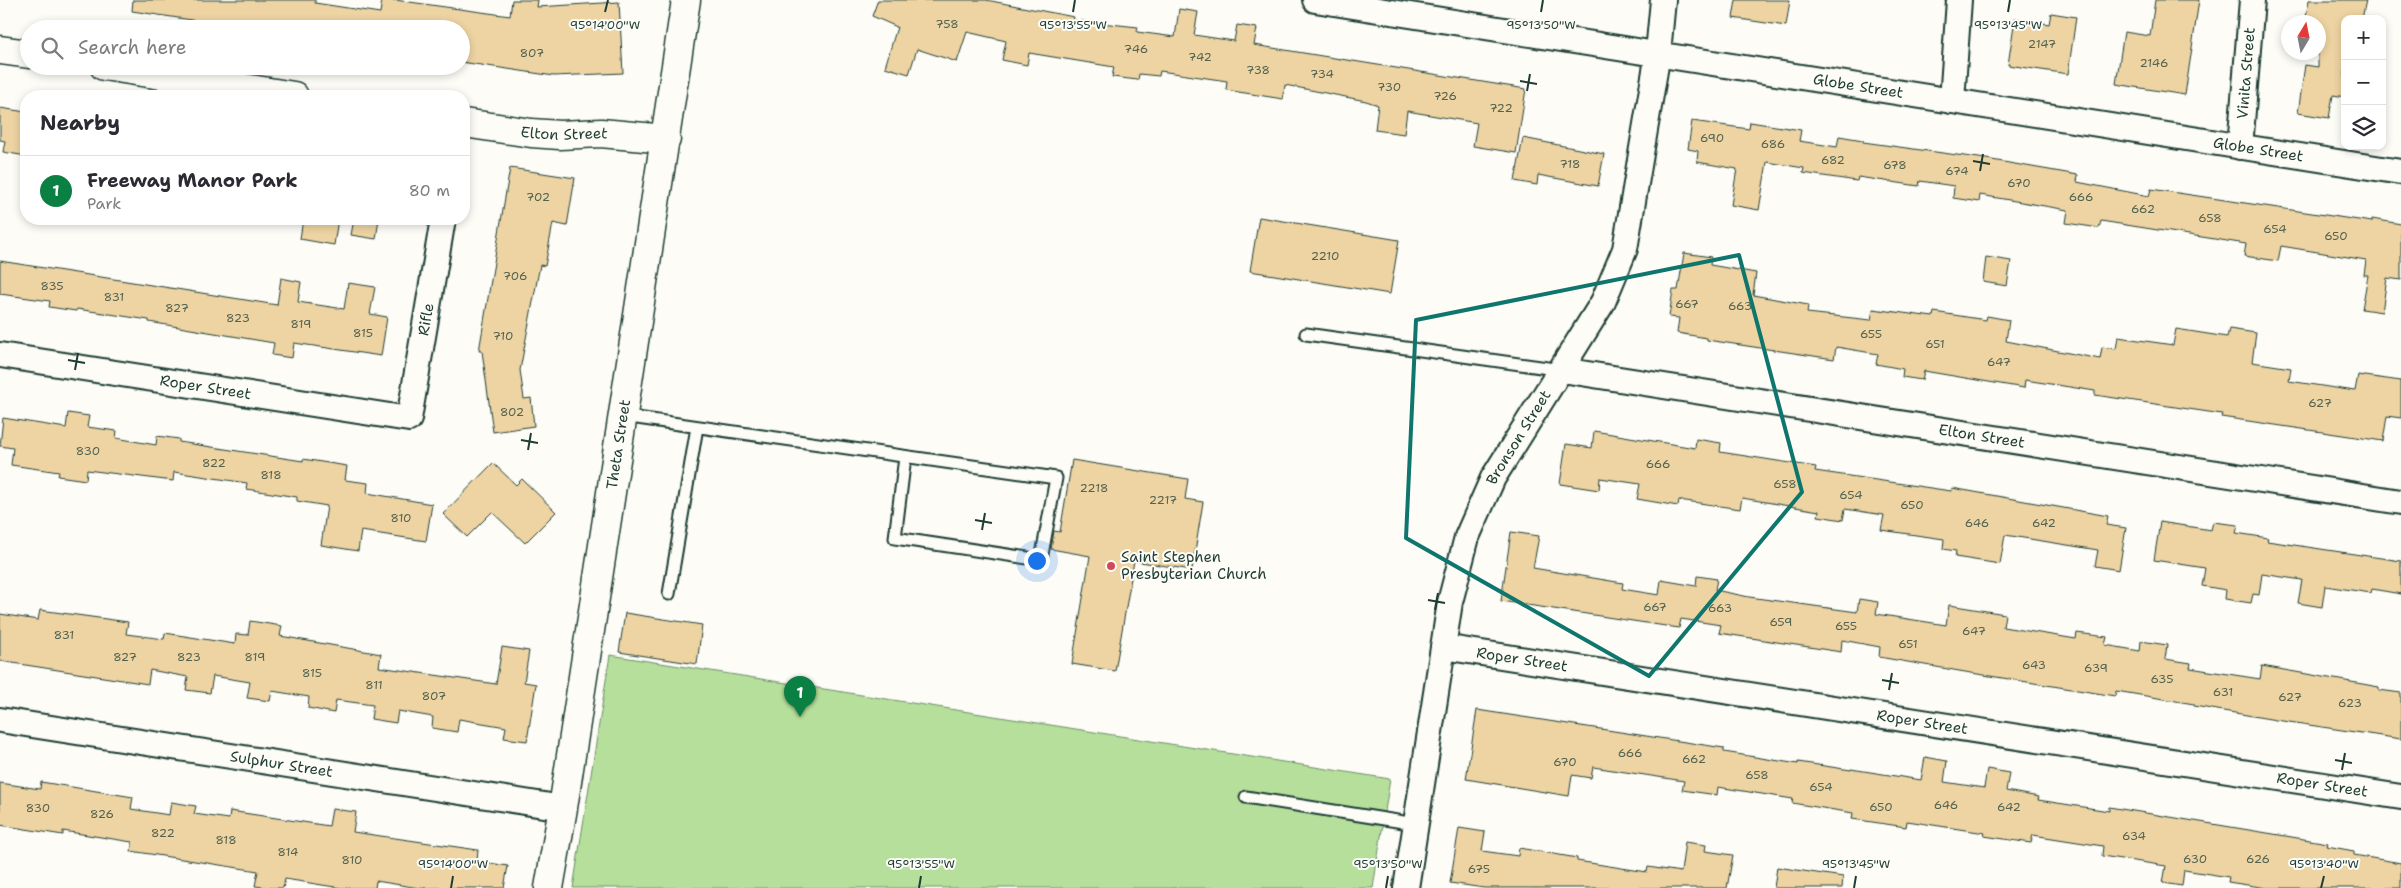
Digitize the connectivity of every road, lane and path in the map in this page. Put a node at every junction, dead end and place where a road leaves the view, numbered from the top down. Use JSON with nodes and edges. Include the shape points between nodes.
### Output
{"nodes":[{"id":1,"x":686,"y":0,"type":"edge"},
{"id":2,"x":1315,"y":0,"type":"edge"},
{"id":3,"x":1663,"y":0,"type":"edge"},
{"id":4,"x":1958,"y":0,"type":"edge"},
{"id":5,"x":2252,"y":0,"type":"edge"},
{"id":6,"x":1345,"y":2,"type":"edge"},
{"id":7,"x":0,"y":50,"type":"edge"},
{"id":8,"x":20,"y":53,"type":"edge"},
{"id":9,"x":1658,"y":53,"type":"junction"},
{"id":10,"x":161,"y":75,"type":"edge"},
{"id":11,"x":256,"y":90,"type":"edge"},
{"id":12,"x":1952,"y":101,"type":"junction"},
{"id":13,"x":470,"y":124,"type":"edge"},
{"id":14,"x":666,"y":139,"type":"junction"},
{"id":15,"x":2240,"y":147,"type":"junction"},
{"id":16,"x":2401,"y":172,"type":"edge"},
{"id":17,"x":442,"y":225,"type":"edge"},
{"id":18,"x":1306,"y":334,"type":"dead end"},
{"id":19,"x":0,"y":355,"type":"edge"},
{"id":20,"x":1562,"y":370,"type":"junction"},
{"id":21,"x":623,"y":416,"type":"junction"},
{"id":22,"x":409,"y":419,"type":"joint"},
{"id":23,"x":697,"y":427,"type":"junction"},
{"id":24,"x":905,"y":457,"type":"junction"},
{"id":25,"x":2401,"y":502,"type":"edge"},
{"id":26,"x":669,"y":594,"type":"dead end"},
{"id":27,"x":1443,"y":647,"type":"junction"},
{"id":28,"x":0,"y":720,"type":"edge"},
{"id":29,"x":1246,"y":797,"type":"dead end"},
{"id":30,"x":2401,"y":797,"type":"edge"},
{"id":31,"x":563,"y":808,"type":"junction"},
{"id":32,"x":1416,"y":824,"type":"junction"},
{"id":33,"x":549,"y":888,"type":"edge"},
{"id":34,"x":1406,"y":888,"type":"edge"}],
"edges":[{"from":1,"to":14,"type":"street","name":"Theta Street"},
{"from":2,"to":6,"type":"street","name":"Globe Street"},
{"from":3,"to":9,"type":"street","name":"Bronson Street"},
{"from":4,"to":12,"type":"street"},
{"from":5,"to":15,"type":"street","name":"Vinita Street"},
{"from":6,"to":9,"type":"street","name":"Globe Street"},
{"from":7,"to":8,"type":"street"},
{"from":9,"to":12,"type":"street","name":"Globe Street"},
{"from":9,"to":20,"type":"street","name":"Bronson Street","via":[[1625,249],[1602,302]]},
{"from":10,"to":11,"type":"street"},
{"from":12,"to":15,"type":"street","name":"Globe Street"},
{"from":13,"to":14,"type":"street","name":"Elton Street","via":[[560,135],[602,133]]},
{"from":14,"to":21,"type":"street","name":"Theta Street"},
{"from":15,"to":16,"type":"street","name":"Globe Street"},
{"from":17,"to":22,"type":"street","name":"Rifle"},
{"from":18,"to":20,"type":"lane"},
{"from":19,"to":22,"type":"street","name":"Roper Street"},
{"from":20,"to":25,"type":"street","name":"Elton Street"},
{"from":20,"to":27,"type":"street","name":"Bronson Street","via":[[1494,478],[1467,537],[1450,602]]},
{"from":21,"to":23,"type":"lane"},
{"from":21,"to":31,"type":"street","name":"Theta Street"},
{"from":23,"to":24,"type":"lane"},
{"from":23,"to":26,"type":"lane"},
{"from":24,"to":24,"type":"lane","via":[[1056,478],[1041,560],[895,538]]},
{"from":27,"to":30,"type":"street","name":"Roper Street"},
{"from":27,"to":32,"type":"street","name":"Bronson Street"},
{"from":28,"to":31,"type":"street","name":"Sulphur Street"},
{"from":29,"to":32,"type":"lane"},
{"from":31,"to":33,"type":"street","name":"Theta Street"},
{"from":32,"to":34,"type":"street","name":"Bronson Street"}]}
